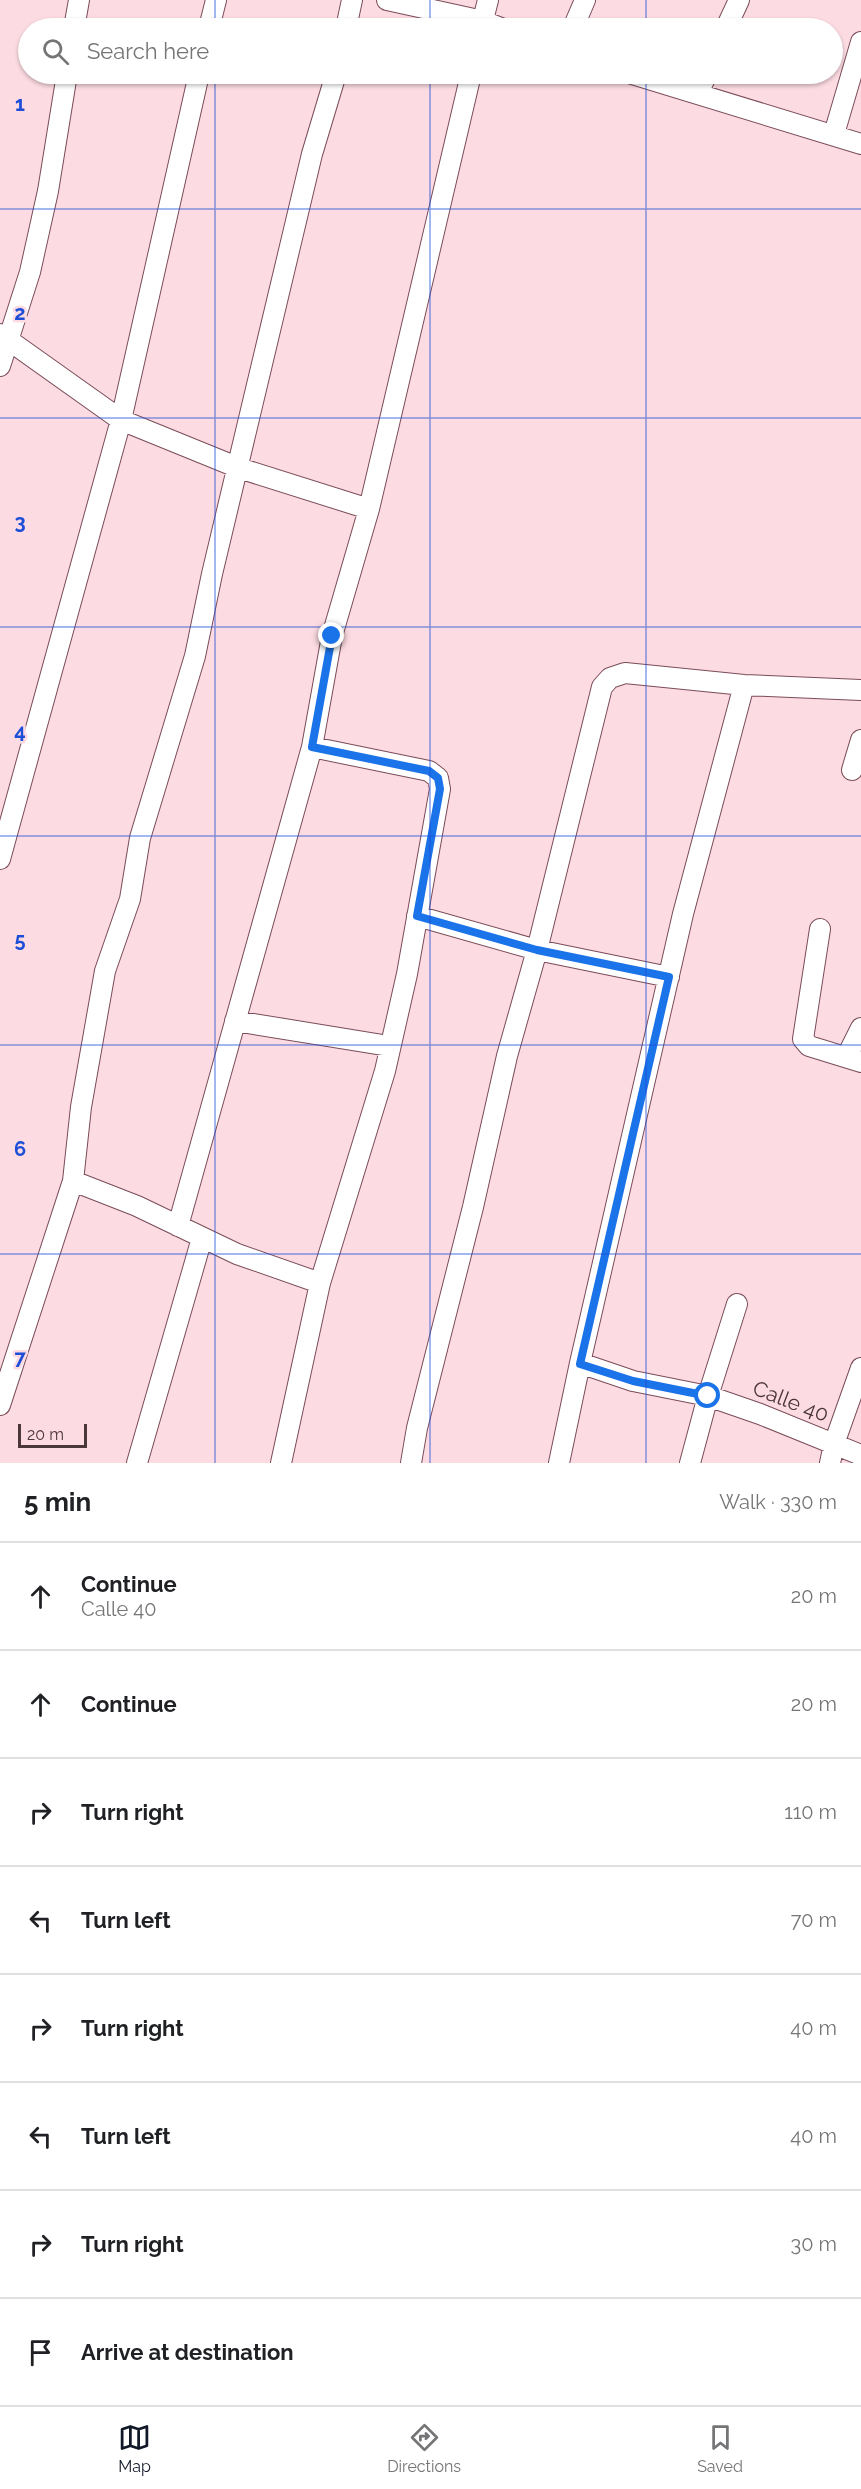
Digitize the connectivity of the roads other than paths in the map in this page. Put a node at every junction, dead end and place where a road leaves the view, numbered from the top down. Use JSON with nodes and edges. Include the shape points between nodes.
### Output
{"nodes":[{"id":1,"x":79,"y":0,"type":"edge"},
{"id":2,"x":216,"y":0,"type":"edge"},
{"id":3,"x":352,"y":0,"type":"edge"},
{"id":4,"x":387,"y":0,"type":"edge"},
{"id":5,"x":488,"y":0,"type":"edge"},
{"id":6,"x":585,"y":0,"type":"edge"},
{"id":7,"x":739,"y":0,"type":"edge"},
{"id":8,"x":76,"y":18,"type":"edge"},
{"id":9,"x":212,"y":18,"type":"edge"},
{"id":10,"x":348,"y":18,"type":"edge"},
{"id":11,"x":455,"y":18,"type":"edge"},
{"id":12,"x":484,"y":18,"type":"edge"},
{"id":13,"x":577,"y":18,"type":"edge"},
{"id":14,"x":731,"y":18,"type":"edge"},
{"id":15,"x":861,"y":42,"type":"edge"},
{"id":16,"x":65,"y":84,"type":"edge"},
{"id":17,"x":197,"y":84,"type":"edge"},
{"id":18,"x":333,"y":84,"type":"edge"},
{"id":19,"x":469,"y":84,"type":"edge"},
{"id":20,"x":667,"y":84,"type":"edge"},
{"id":21,"x":702,"y":84,"type":"edge"},
{"id":22,"x":698,"y":93,"type":"junction"},
{"id":23,"x":834,"y":134,"type":"junction"},
{"id":24,"x":861,"y":144,"type":"edge"},
{"id":25,"x":4,"y":337,"type":"edge"},
{"id":26,"x":0,"y":366,"type":"edge"},
{"id":27,"x":121,"y":420,"type":"junction"},
{"id":28,"x":239,"y":468,"type":"junction"},
{"id":29,"x":369,"y":509,"type":"junction"},
{"id":30,"x":744,"y":685,"type":"junction"},
{"id":31,"x":861,"y":690,"type":"edge"},
{"id":32,"x":861,"y":740,"type":"edge"},
{"id":33,"x":312,"y":747,"type":"junction"},
{"id":34,"x":852,"y":770,"type":"dead end"},
{"id":35,"x":0,"y":859,"type":"edge"},
{"id":36,"x":417,"y":916,"type":"junction"},
{"id":37,"x":820,"y":929,"type":"dead end"},
{"id":38,"x":537,"y":950,"type":"junction"},
{"id":39,"x":669,"y":977,"type":"junction"},
{"id":40,"x":235,"y":1021,"type":"junction"},
{"id":41,"x":861,"y":1028,"type":"edge"},
{"id":42,"x":389,"y":1046,"type":"junction"},
{"id":43,"x":854,"y":1059,"type":"edge"},
{"id":44,"x":73,"y":1180,"type":"junction"},
{"id":45,"x":177,"y":1226,"type":"junction"},
{"id":46,"x":202,"y":1238,"type":"junction"},
{"id":47,"x":320,"y":1283,"type":"junction"},
{"id":48,"x":736,"y":1304,"type":"dead end"},
{"id":49,"x":580,"y":1364,"type":"junction"},
{"id":50,"x":861,"y":1368,"type":"edge"},
{"id":51,"x":708,"y":1396,"type":"junction"},
{"id":52,"x":0,"y":1405,"type":"edge"},
{"id":53,"x":832,"y":1453,"type":"edge"},
{"id":54,"x":861,"y":1455,"type":"edge"},
{"id":55,"x":136,"y":1463,"type":"edge"},
{"id":56,"x":281,"y":1463,"type":"edge"},
{"id":57,"x":411,"y":1463,"type":"edge"},
{"id":58,"x":559,"y":1463,"type":"edge"},
{"id":59,"x":690,"y":1463,"type":"edge"}],
"edges":[{"from":1,"to":8,"type":"street"},
{"from":2,"to":9,"type":"street"},
{"from":3,"to":10,"type":"street"},
{"from":4,"to":11,"type":"street"},
{"from":5,"to":12,"type":"street"},
{"from":6,"to":13,"type":"street"},
{"from":7,"to":14,"type":"street"},
{"from":15,"to":23,"type":"street"},
{"from":16,"to":25,"type":"street","via":[[30,272]]},
{"from":17,"to":27,"type":"street"},
{"from":18,"to":28,"type":"street","via":[[312,154]]},
{"from":19,"to":29,"type":"street"},
{"from":20,"to":22,"type":"street"},
{"from":21,"to":22,"type":"street"},
{"from":22,"to":23,"type":"street"},
{"from":23,"to":24,"type":"street"},
{"from":25,"to":26,"type":"street"},
{"from":25,"to":27,"type":"street"},
{"from":27,"to":28,"type":"street"},
{"from":27,"to":35,"type":"street"},
{"from":28,"to":29,"type":"street"},
{"from":28,"to":44,"type":"street","via":[[195,656],[140,838],[129,899],[105,971],[81,1107]]},
{"from":29,"to":33,"type":"street","via":[[332,636]]},
{"from":30,"to":31,"type":"street"},
{"from":30,"to":38,"type":"street","via":[[625,673],[610,678],[602,687]]},
{"from":30,"to":39,"type":"street"},
{"from":32,"to":34,"type":"street"},
{"from":33,"to":36,"type":"street","via":[[429,771],[438,778],[440,789]]},
{"from":33,"to":40,"type":"street"},
{"from":36,"to":38,"type":"street"},
{"from":36,"to":42,"type":"street"},
{"from":37,"to":43,"type":"street","via":[[802,1039],[809,1046]]},
{"from":38,"to":39,"type":"street"},
{"from":38,"to":57,"type":"street","via":[[507,1056]]},
{"from":39,"to":49,"type":"street"},
{"from":40,"to":42,"type":"street"},
{"from":40,"to":45,"type":"street"},
{"from":41,"to":43,"type":"street"},
{"from":42,"to":47,"type":"street","via":[[385,1071]]},
{"from":44,"to":45,"type":"street"},
{"from":44,"to":52,"type":"street"},
{"from":45,"to":46,"type":"street"},
{"from":46,"to":47,"type":"street"},
{"from":46,"to":55,"type":"street"},
{"from":47,"to":56,"type":"street"},
{"from":48,"to":51,"type":"street"},
{"from":49,"to":51,"type":"street","name":"Calle 40","via":[[633,1381]]},
{"from":49,"to":58,"type":"street"},
{"from":50,"to":53,"type":"street"},
{"from":51,"to":53,"type":"street","name":"Calle 40","via":[[760,1414]]},
{"from":51,"to":59,"type":"street"},
{"from":53,"to":54,"type":"street","name":"Calle 40"}]}
